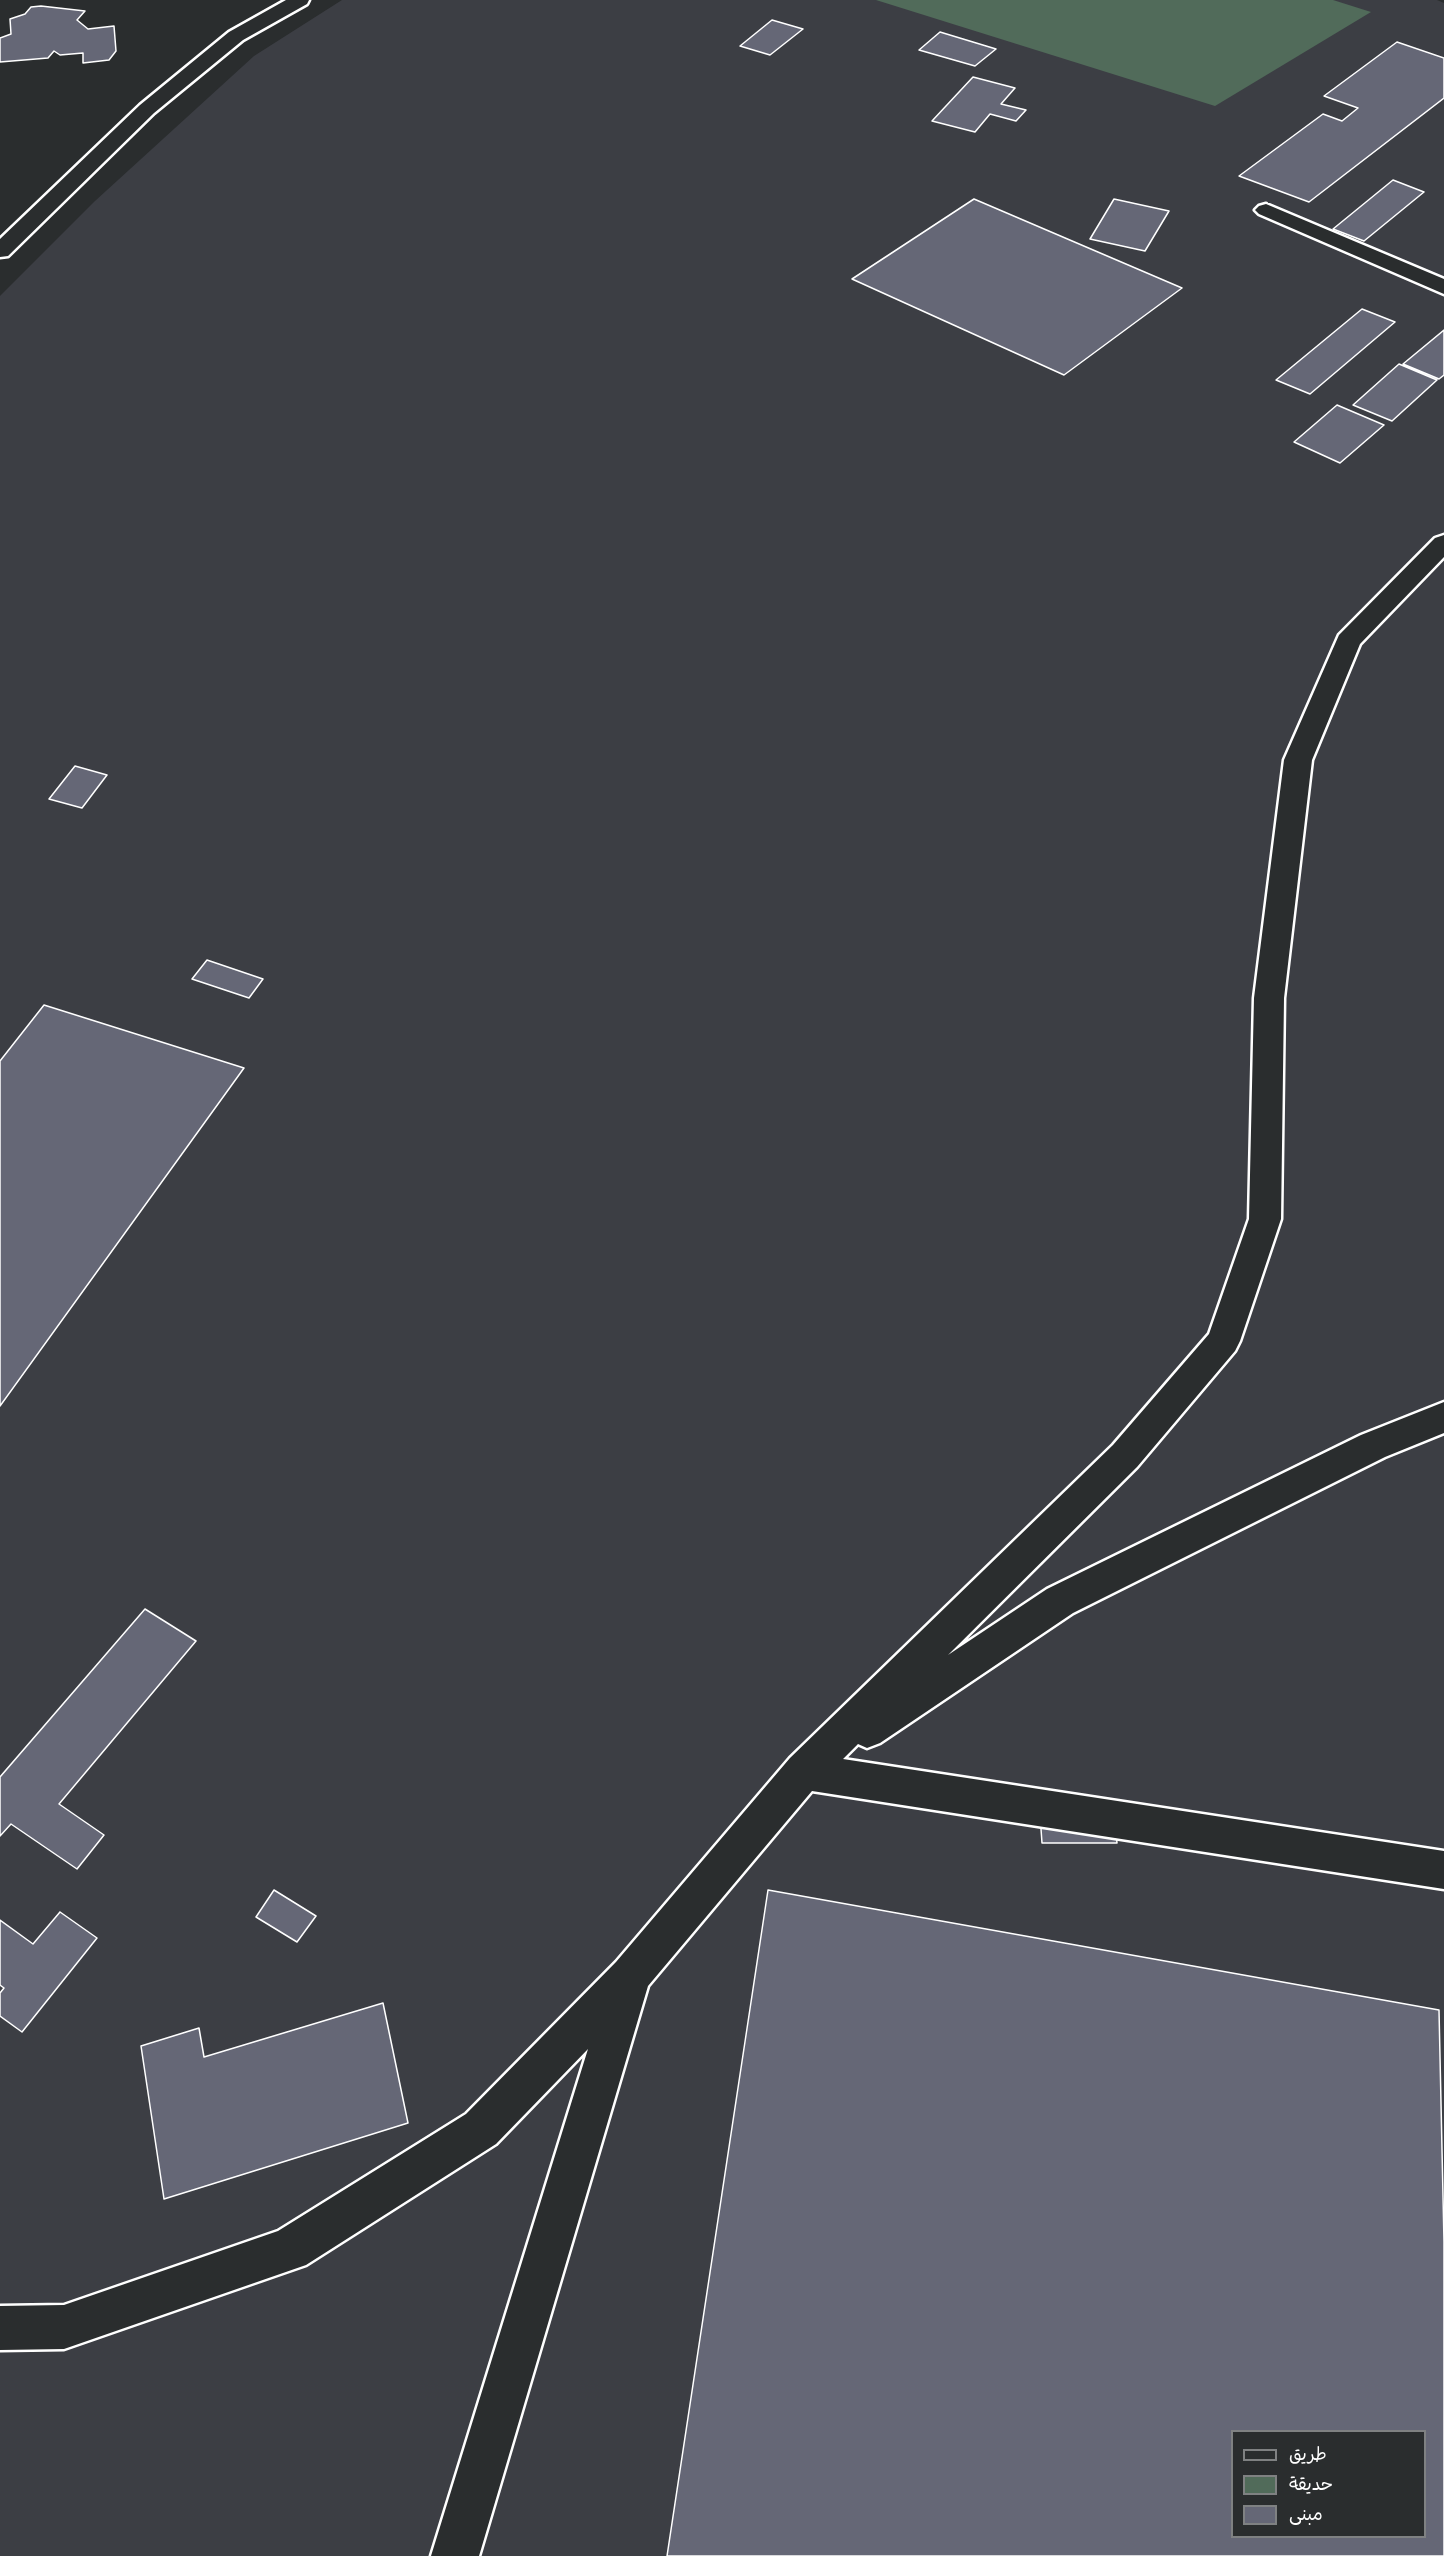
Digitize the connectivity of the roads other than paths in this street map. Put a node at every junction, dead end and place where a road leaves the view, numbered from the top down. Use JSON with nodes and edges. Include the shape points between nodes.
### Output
{"nodes":[{"id":1,"x":300,"y":0,"type":"edge"},
{"id":2,"x":1266,"y":210,"type":"dead end"},
{"id":3,"x":0,"y":251,"type":"edge"},
{"id":4,"x":1444,"y":287,"type":"edge"},
{"id":5,"x":1444,"y":543,"type":"edge"},
{"id":6,"x":1444,"y":1417,"type":"edge"},
{"id":7,"x":804,"y":1771,"type":"junction"},
{"id":8,"x":1444,"y":1870,"type":"edge"},
{"id":9,"x":630,"y":1976,"type":"junction"},
{"id":10,"x":0,"y":2328,"type":"edge"},
{"id":11,"x":455,"y":2556,"type":"edge"}],
"edges":[{"from":1,"to":3,"type":"lane","via":[[236,36],[147,109]]},
{"from":2,"to":4,"type":"lane"},
{"from":5,"to":7,"type":"lane","via":[[1348,641],[1298,760],[1269,998],[1264,1219],[1223,1341],[1125,1456]]},
{"from":6,"to":7,"type":"lane","via":[[1373,1446],[1060,1601]]},
{"from":7,"to":8,"type":"lane"},
{"from":7,"to":9,"type":"lane"},
{"from":9,"to":10,"type":"lane","via":[[481,2129],[290,2249],[64,2327]]},
{"from":9,"to":11,"type":"lane"}]}
